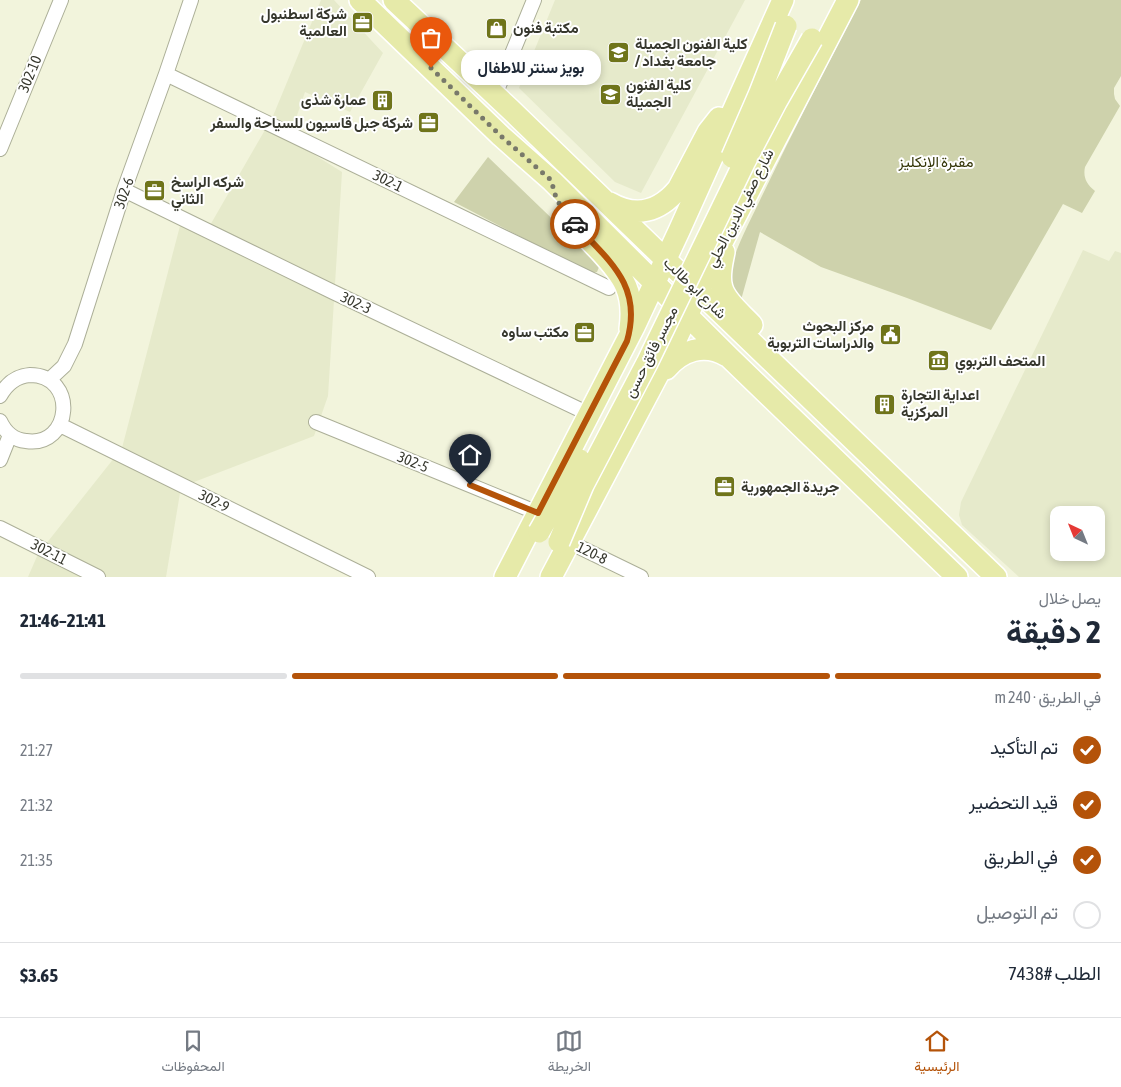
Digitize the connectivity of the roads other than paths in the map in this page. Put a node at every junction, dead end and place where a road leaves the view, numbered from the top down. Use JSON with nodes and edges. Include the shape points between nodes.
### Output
{"nodes":[{"id":1,"x":61,"y":0,"type":"edge"},
{"id":2,"x":191,"y":0,"type":"edge"},
{"id":3,"x":360,"y":0,"type":"edge"},
{"id":4,"x":394,"y":0,"type":"edge"},
{"id":5,"x":534,"y":0,"type":"edge"},
{"id":6,"x":782,"y":0,"type":"edge"},
{"id":7,"x":795,"y":0,"type":"edge"},
{"id":8,"x":837,"y":0,"type":"edge"},
{"id":9,"x":848,"y":0,"type":"edge"},
{"id":10,"x":166,"y":74,"type":"junction"},
{"id":11,"x":495,"y":95,"type":"junction"},
{"id":12,"x":738,"y":101,"type":"junction"},
{"id":13,"x":0,"y":149,"type":"edge"},
{"id":14,"x":552,"y":181,"type":"junction"},
{"id":15,"x":124,"y":190,"type":"junction"},
{"id":16,"x":603,"y":199,"type":"junction"},
{"id":17,"x":729,"y":230,"type":"junction"},
{"id":18,"x":679,"y":231,"type":"junction"},
{"id":19,"x":716,"y":254,"type":"junction"},
{"id":20,"x":666,"y":260,"type":"junction"},
{"id":21,"x":655,"y":284,"type":"junction"},
{"id":22,"x":609,"y":288,"type":"dead end"},
{"id":23,"x":699,"y":292,"type":"junction"},
{"id":24,"x":688,"y":316,"type":"junction"},
{"id":25,"x":631,"y":334,"type":"junction"},
{"id":26,"x":672,"y":348,"type":"junction"},
{"id":27,"x":730,"y":358,"type":"junction"},
{"id":28,"x":789,"y":378,"type":"junction"},
{"id":29,"x":49,"y":380,"type":"junction"},
{"id":30,"x":652,"y":387,"type":"junction"},
{"id":31,"x":0,"y":395,"type":"edge"},
{"id":32,"x":589,"y":414,"type":"junction"},
{"id":33,"x":0,"y":421,"type":"edge"},
{"id":34,"x":316,"y":422,"type":"dead end"},
{"id":35,"x":60,"y":425,"type":"junction"},
{"id":36,"x":10,"y":435,"type":"junction"},
{"id":37,"x":0,"y":460,"type":"edge"},
{"id":38,"x":538,"y":522,"type":"junction"},
{"id":39,"x":0,"y":528,"type":"edge"},
{"id":40,"x":564,"y":542,"type":"junction"},
{"id":41,"x":948,"y":574,"type":"edge"},
{"id":42,"x":98,"y":577,"type":"edge"},
{"id":43,"x":368,"y":577,"type":"edge"},
{"id":44,"x":506,"y":577,"type":"edge"},
{"id":45,"x":546,"y":577,"type":"edge"},
{"id":46,"x":551,"y":577,"type":"edge"},
{"id":47,"x":641,"y":577,"type":"edge"},
{"id":48,"x":996,"y":577,"type":"edge"}],
"edges":[{"from":1,"to":13,"type":"street","name":"302-10"},
{"from":2,"to":10,"type":"street","name":"302-6"},
{"from":3,"to":14,"type":"main road","name":"شارع ابو طالب"},
{"from":4,"to":11,"type":"main road","name":"شارع ابو طالب"},
{"from":5,"to":11,"type":"street"},
{"from":6,"to":12,"type":"main road"},
{"from":7,"to":38,"type":"main road","name":"مجسر فائق حسن","bridge":true,"via":[[733,155],[635,357],[571,478]]},
{"from":8,"to":40,"type":"main road","name":"مجسر فائق حسن","bridge":true,"via":[[745,161],[647,363],[583,485]]},
{"from":9,"to":17,"type":"main road","name":"شارع صفي الدين الحلي"},
{"from":10,"to":15,"type":"street","name":"302-6"},
{"from":10,"to":22,"type":"street","name":"302-1"},
{"from":11,"to":16,"type":"main road","name":"شارع ابو طالب"},
{"from":12,"to":16,"type":"main road","via":[[712,126],[678,189],[664,203],[637,212],[618,208]]},
{"from":12,"to":18,"type":"main road"},
{"from":14,"to":21,"type":"main road","name":"شارع ابو طالب"},
{"from":14,"to":25,"type":"main road","via":[[552,190],[563,211],[625,282],[631,304]]},
{"from":15,"to":29,"type":"street","name":"302-6","via":[[75,344],[64,366]]},
{"from":15,"to":32,"type":"street","name":"302-3"},
{"from":16,"to":20,"type":"main road","name":"شارع ابو طالب"},
{"from":17,"to":19,"type":"main road","name":"شارع صفي الدين الحلي"},
{"from":17,"to":28,"type":"main road","via":[[720,279],[725,295],[774,351]]},
{"from":18,"to":19,"type":"main road","via":[[679,243],[689,257],[706,260]]},
{"from":18,"to":20,"type":"main road"},
{"from":19,"to":23,"type":"main road","name":"شارع صفي الدين الحلي"},
{"from":20,"to":21,"type":"main road"},
{"from":20,"to":23,"type":"main road","name":"شارع ابو طالب"},
{"from":21,"to":24,"type":"main road","name":"شارع ابو طالب"},
{"from":21,"to":25,"type":"main road"},
{"from":23,"to":24,"type":"main road","name":"شارع صفي الدين الحلي"},
{"from":23,"to":28,"type":"main road","name":"شارع ابو طالب"},
{"from":24,"to":26,"type":"main road","name":"شارع صفي الدين الحلي"},
{"from":24,"to":27,"type":"main road","name":"شارع ابو طالب"},
{"from":25,"to":26,"type":"main road","via":[[644,321],[662,323],[670,331]]},
{"from":25,"to":32,"type":"main road"},
{"from":26,"to":30,"type":"main road","name":"شارع صفي الدين الحلي"},
{"from":27,"to":30,"type":"main road","via":[[713,350],[684,353]]},
{"from":27,"to":41,"type":"main road","name":"شارع ابو طالب"},
{"from":28,"to":48,"type":"main road","name":"شارع ابو طالب"},
{"from":29,"to":31,"type":"street","via":[[27,375],[16,378]]},
{"from":29,"to":35,"type":"street","via":[[62,396],[64,415]]},
{"from":30,"to":40,"type":"main road","name":"شارع صفي الدين الحلي"},
{"from":32,"to":38,"type":"main road"},
{"from":33,"to":36,"type":"street"},
{"from":34,"to":38,"type":"street","name":"302-5"},
{"from":35,"to":36,"type":"street","via":[[43,440],[20,441]]},
{"from":35,"to":43,"type":"street","name":"302-9"},
{"from":36,"to":37,"type":"street"},
{"from":38,"to":44,"type":"main road","name":"مجسر فائق حسن"},
{"from":39,"to":42,"type":"street","name":"302-11"},
{"from":40,"to":45,"type":"main road","name":"مجسر فائق حسن"},
{"from":40,"to":46,"type":"main road","name":"شارع صفي الدين الحلي"},
{"from":40,"to":47,"type":"street","name":"120-8"}]}
